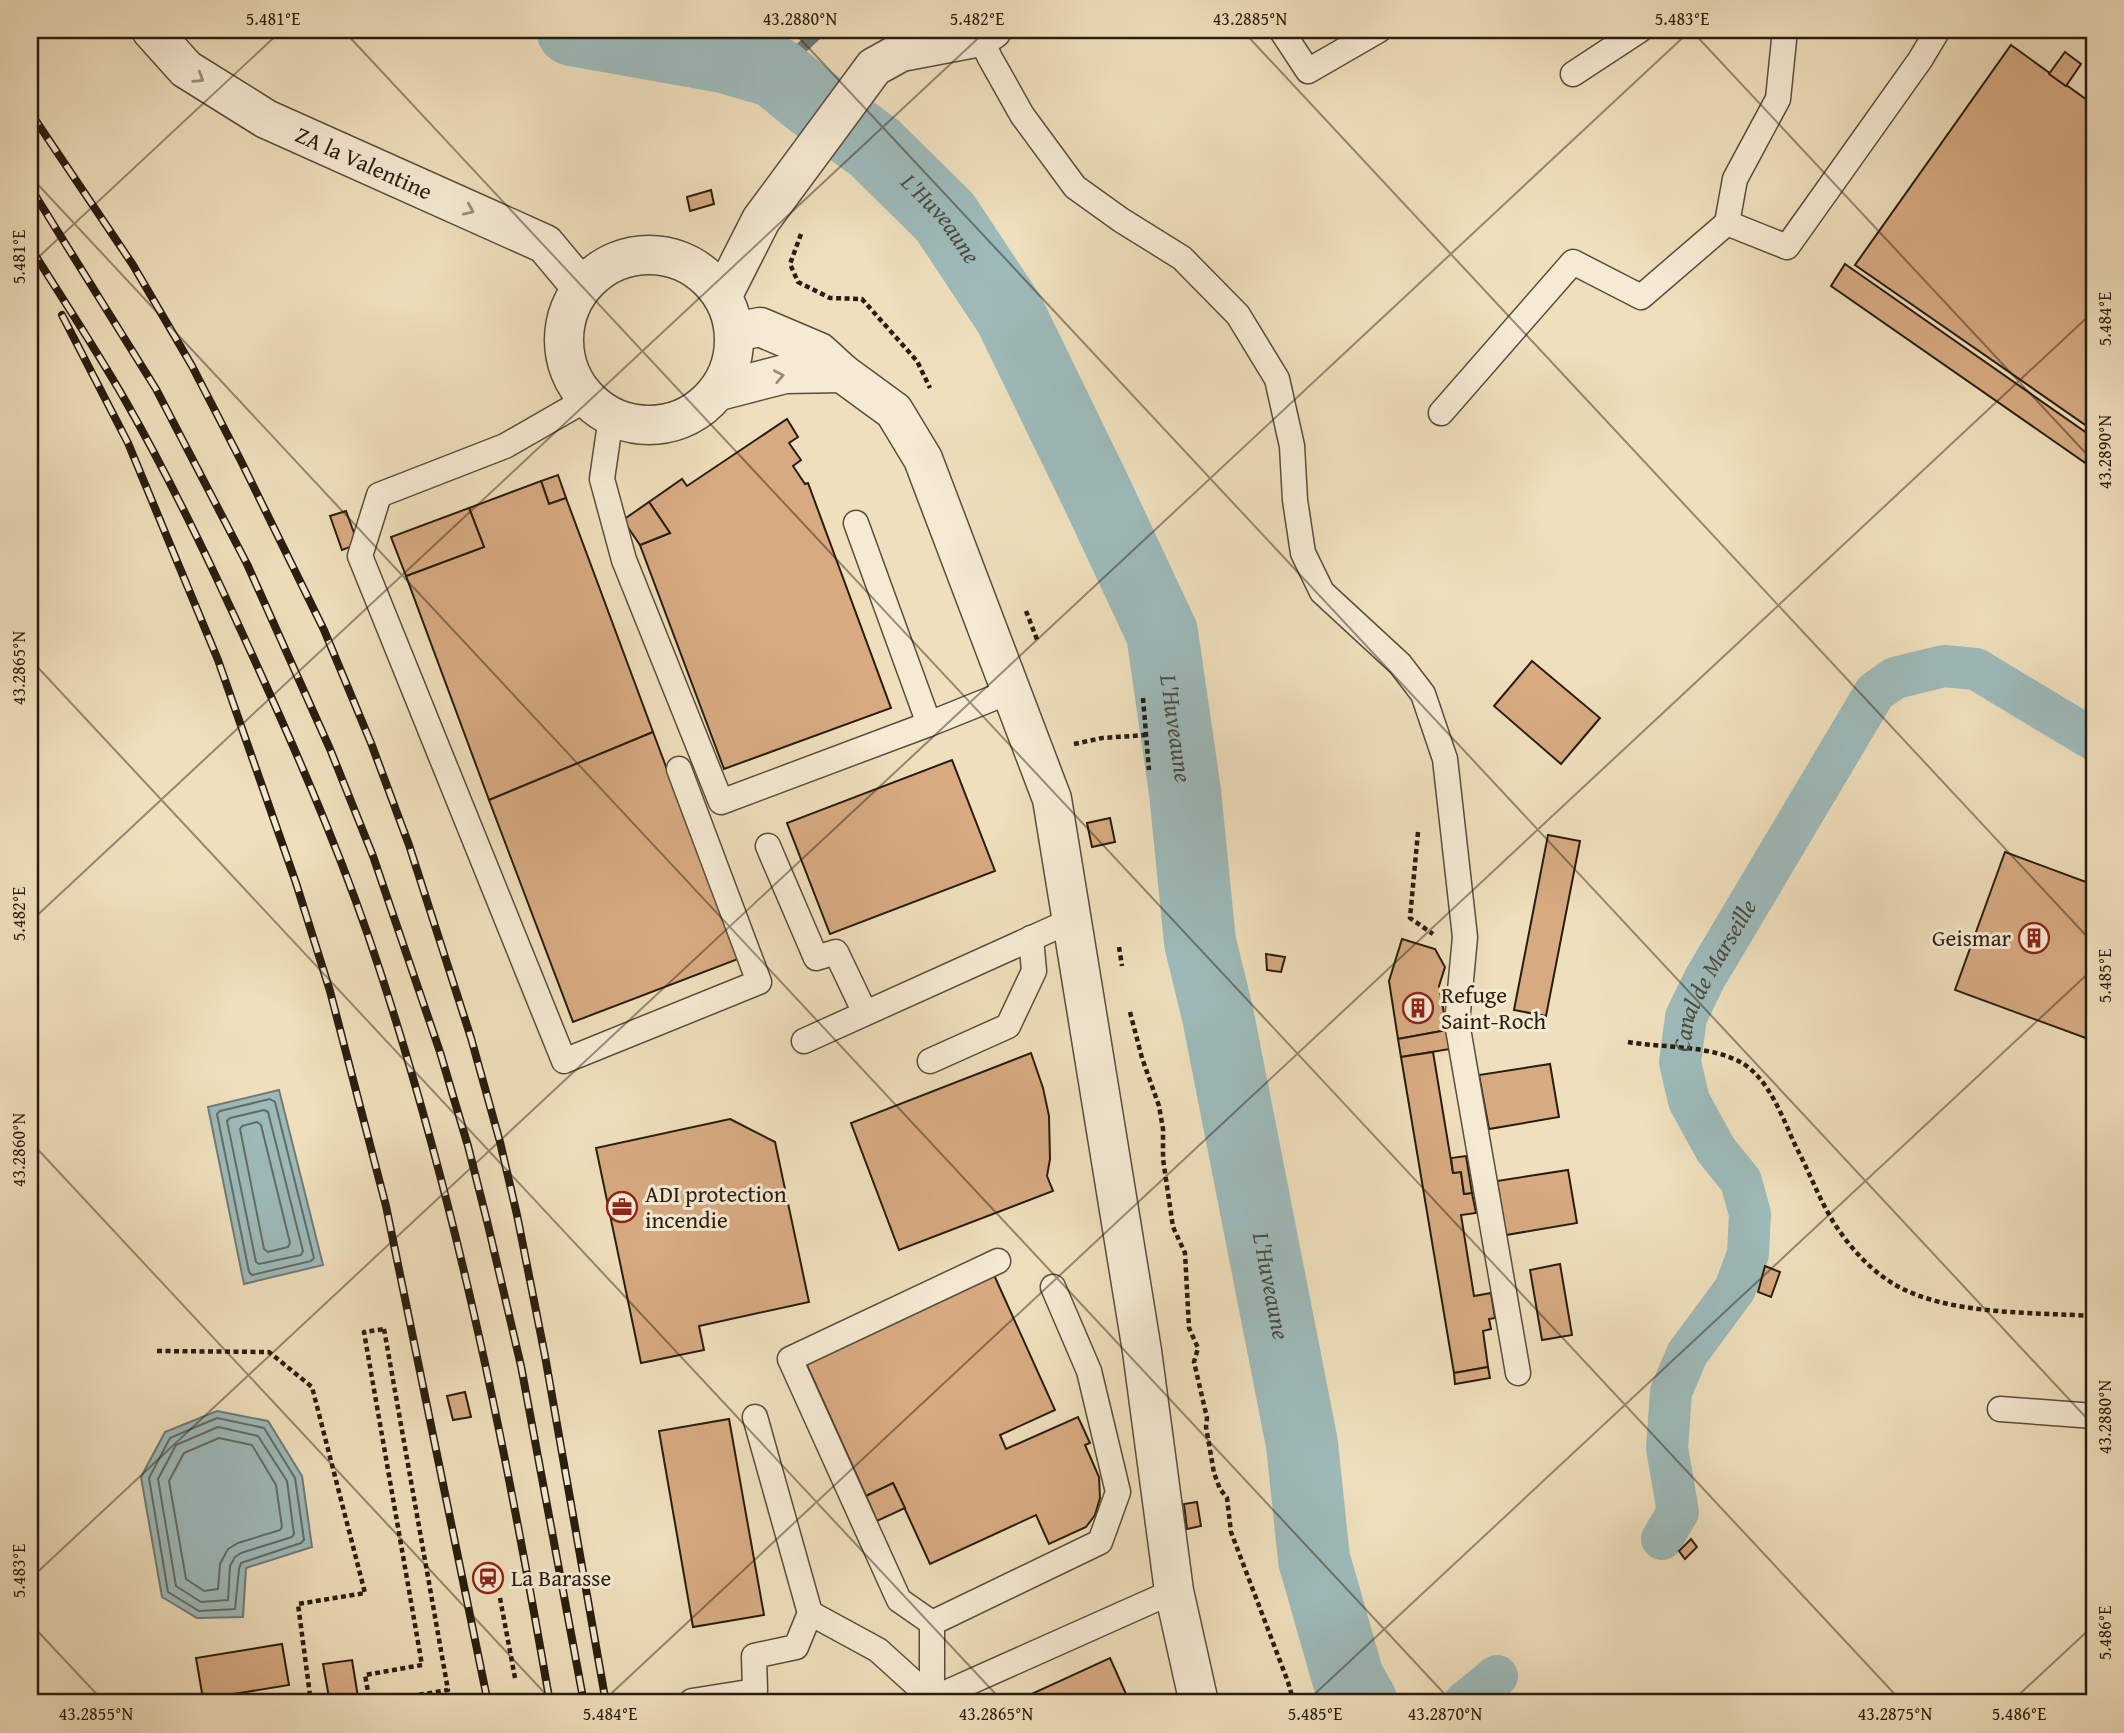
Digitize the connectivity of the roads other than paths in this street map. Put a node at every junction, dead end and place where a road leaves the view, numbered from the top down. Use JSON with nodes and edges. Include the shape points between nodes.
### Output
{"nodes":[{"id":1,"x":151,"y":30,"type":"edge"},
{"id":2,"x":1281,"y":30,"type":"edge"},
{"id":3,"x":1379,"y":30,"type":"edge"},
{"id":4,"x":1640,"y":30,"type":"edge"},
{"id":5,"x":1785,"y":30,"type":"edge"},
{"id":6,"x":1938,"y":30,"type":"edge"},
{"id":7,"x":986,"y":33,"type":"edge"},
{"id":8,"x":1573,"y":74,"type":"dead end"},
{"id":9,"x":761,"y":220,"type":"junction"},
{"id":10,"x":1727,"y":223,"type":"junction"},
{"id":11,"x":686,"y":262,"type":"junction"},
{"id":12,"x":581,"y":287,"type":"junction"},
{"id":13,"x":723,"y":295,"type":"junction"},
{"id":14,"x":735,"y":332,"type":"junction"},
{"id":15,"x":842,"y":373,"type":"junction"},
{"id":16,"x":719,"y":391,"type":"junction"},
{"id":17,"x":599,"y":408,"type":"junction"},
{"id":18,"x":1441,"y":413,"type":"dead end"},
{"id":19,"x":856,"y":523,"type":"dead end"},
{"id":20,"x":1011,"y":691,"type":"junction"},
{"id":21,"x":929,"y":724,"type":"junction"},
{"id":22,"x":678,"y":769,"type":"dead end"},
{"id":23,"x":768,"y":846,"type":"dead end"},
{"id":24,"x":1072,"y":920,"type":"junction"},
{"id":25,"x":1031,"y":938,"type":"junction"},
{"id":26,"x":865,"y":1013,"type":"junction"},
{"id":27,"x":804,"y":1041,"type":"dead end"},
{"id":28,"x":930,"y":1061,"type":"dead end"},
{"id":29,"x":998,"y":1261,"type":"dead end"},
{"id":30,"x":1053,"y":1287,"type":"dead end"},
{"id":31,"x":1518,"y":1373,"type":"dead end"},
{"id":32,"x":2000,"y":1409,"type":"dead end"},
{"id":33,"x":2094,"y":1416,"type":"edge"},
{"id":34,"x":755,"y":1417,"type":"dead end"},
{"id":35,"x":1174,"y":1591,"type":"junction"},
{"id":36,"x":810,"y":1613,"type":"junction"},
{"id":37,"x":932,"y":1623,"type":"junction"},
{"id":38,"x":691,"y":1701,"type":"dead end"},
{"id":39,"x":931,"y":1701,"type":"edge"},
{"id":40,"x":1199,"y":1703,"type":"edge"}],
"edges":[{"from":1,"to":12,"type":"street","name":"ZA la Valentine","one_way":true,"via":[[186,69],[266,119],[545,244]]},
{"from":2,"to":3,"type":"lane","via":[[1308,71]]},
{"from":4,"to":8,"type":"lane"},
{"from":5,"to":10,"type":"lane","via":[[1778,99],[1735,179]]},
{"from":6,"to":10,"type":"lane","via":[[1787,247]]},
{"from":7,"to":9,"type":"street","via":[[901,52],[874,67]]},
{"from":7,"to":31,"type":"lane","via":[[990,58],[1022,115],[1075,187],[1182,258],[1238,315],[1278,379],[1292,446],[1303,553],[1322,592],[1400,664],[1423,694],[1445,760],[1465,937],[1457,1023]]},
{"from":9,"to":11,"type":"street"},
{"from":9,"to":13,"type":"street"},
{"from":10,"to":18,"type":"lane","via":[[1641,297],[1573,262]]},
{"from":11,"to":12,"type":"street","via":[[667,256],[629,256],[595,273]]},
{"from":11,"to":13,"type":"street","via":[[707,276]]},
{"from":12,"to":17,"type":"street","via":[[569,308],[565,356],[573,379]]},
{"from":13,"to":14,"type":"street"},
{"from":14,"to":15,"type":"street","via":[[760,327],[819,352]]},
{"from":14,"to":16,"type":"street","via":[[729,373]]},
{"from":16,"to":15,"type":"street","one_way":true,"via":[[785,374]]},
{"from":15,"to":20,"type":"street","via":[[894,411],[923,460]]},
{"from":16,"to":17,"type":"street","via":[[696,412],[669,424],[639,425]]},
{"from":17,"to":21,"type":"lane","via":[[602,479],[624,560],[721,802]]},
{"from":17,"to":22,"type":"lane","via":[[379,495],[360,556],[564,1061],[759,982]]},
{"from":19,"to":21,"type":"lane"},
{"from":20,"to":21,"type":"lane"},
{"from":20,"to":24,"type":"street","via":[[1052,799]]},
{"from":23,"to":26,"type":"lane","via":[[816,958],[836,952]]},
{"from":24,"to":25,"type":"lane"},
{"from":24,"to":35,"type":"street","via":[[1142,1351]]},
{"from":25,"to":26,"type":"lane"},
{"from":25,"to":28,"type":"lane","via":[[1034,971],[1008,1026]]},
{"from":26,"to":27,"type":"lane"},
{"from":29,"to":37,"type":"lane","via":[[790,1359],[899,1600]]},
{"from":30,"to":37,"type":"lane","via":[[1089,1371],[1118,1492],[1100,1542]]},
{"from":32,"to":33,"type":"lane"},
{"from":34,"to":36,"type":"lane"},
{"from":35,"to":39,"type":"lane"},
{"from":35,"to":40,"type":"street"},
{"from":36,"to":38,"type":"lane","via":[[796,1647],[754,1656],[755,1691]]},
{"from":36,"to":39,"type":"lane","via":[[878,1650]]},
{"from":37,"to":39,"type":"lane"}]}
